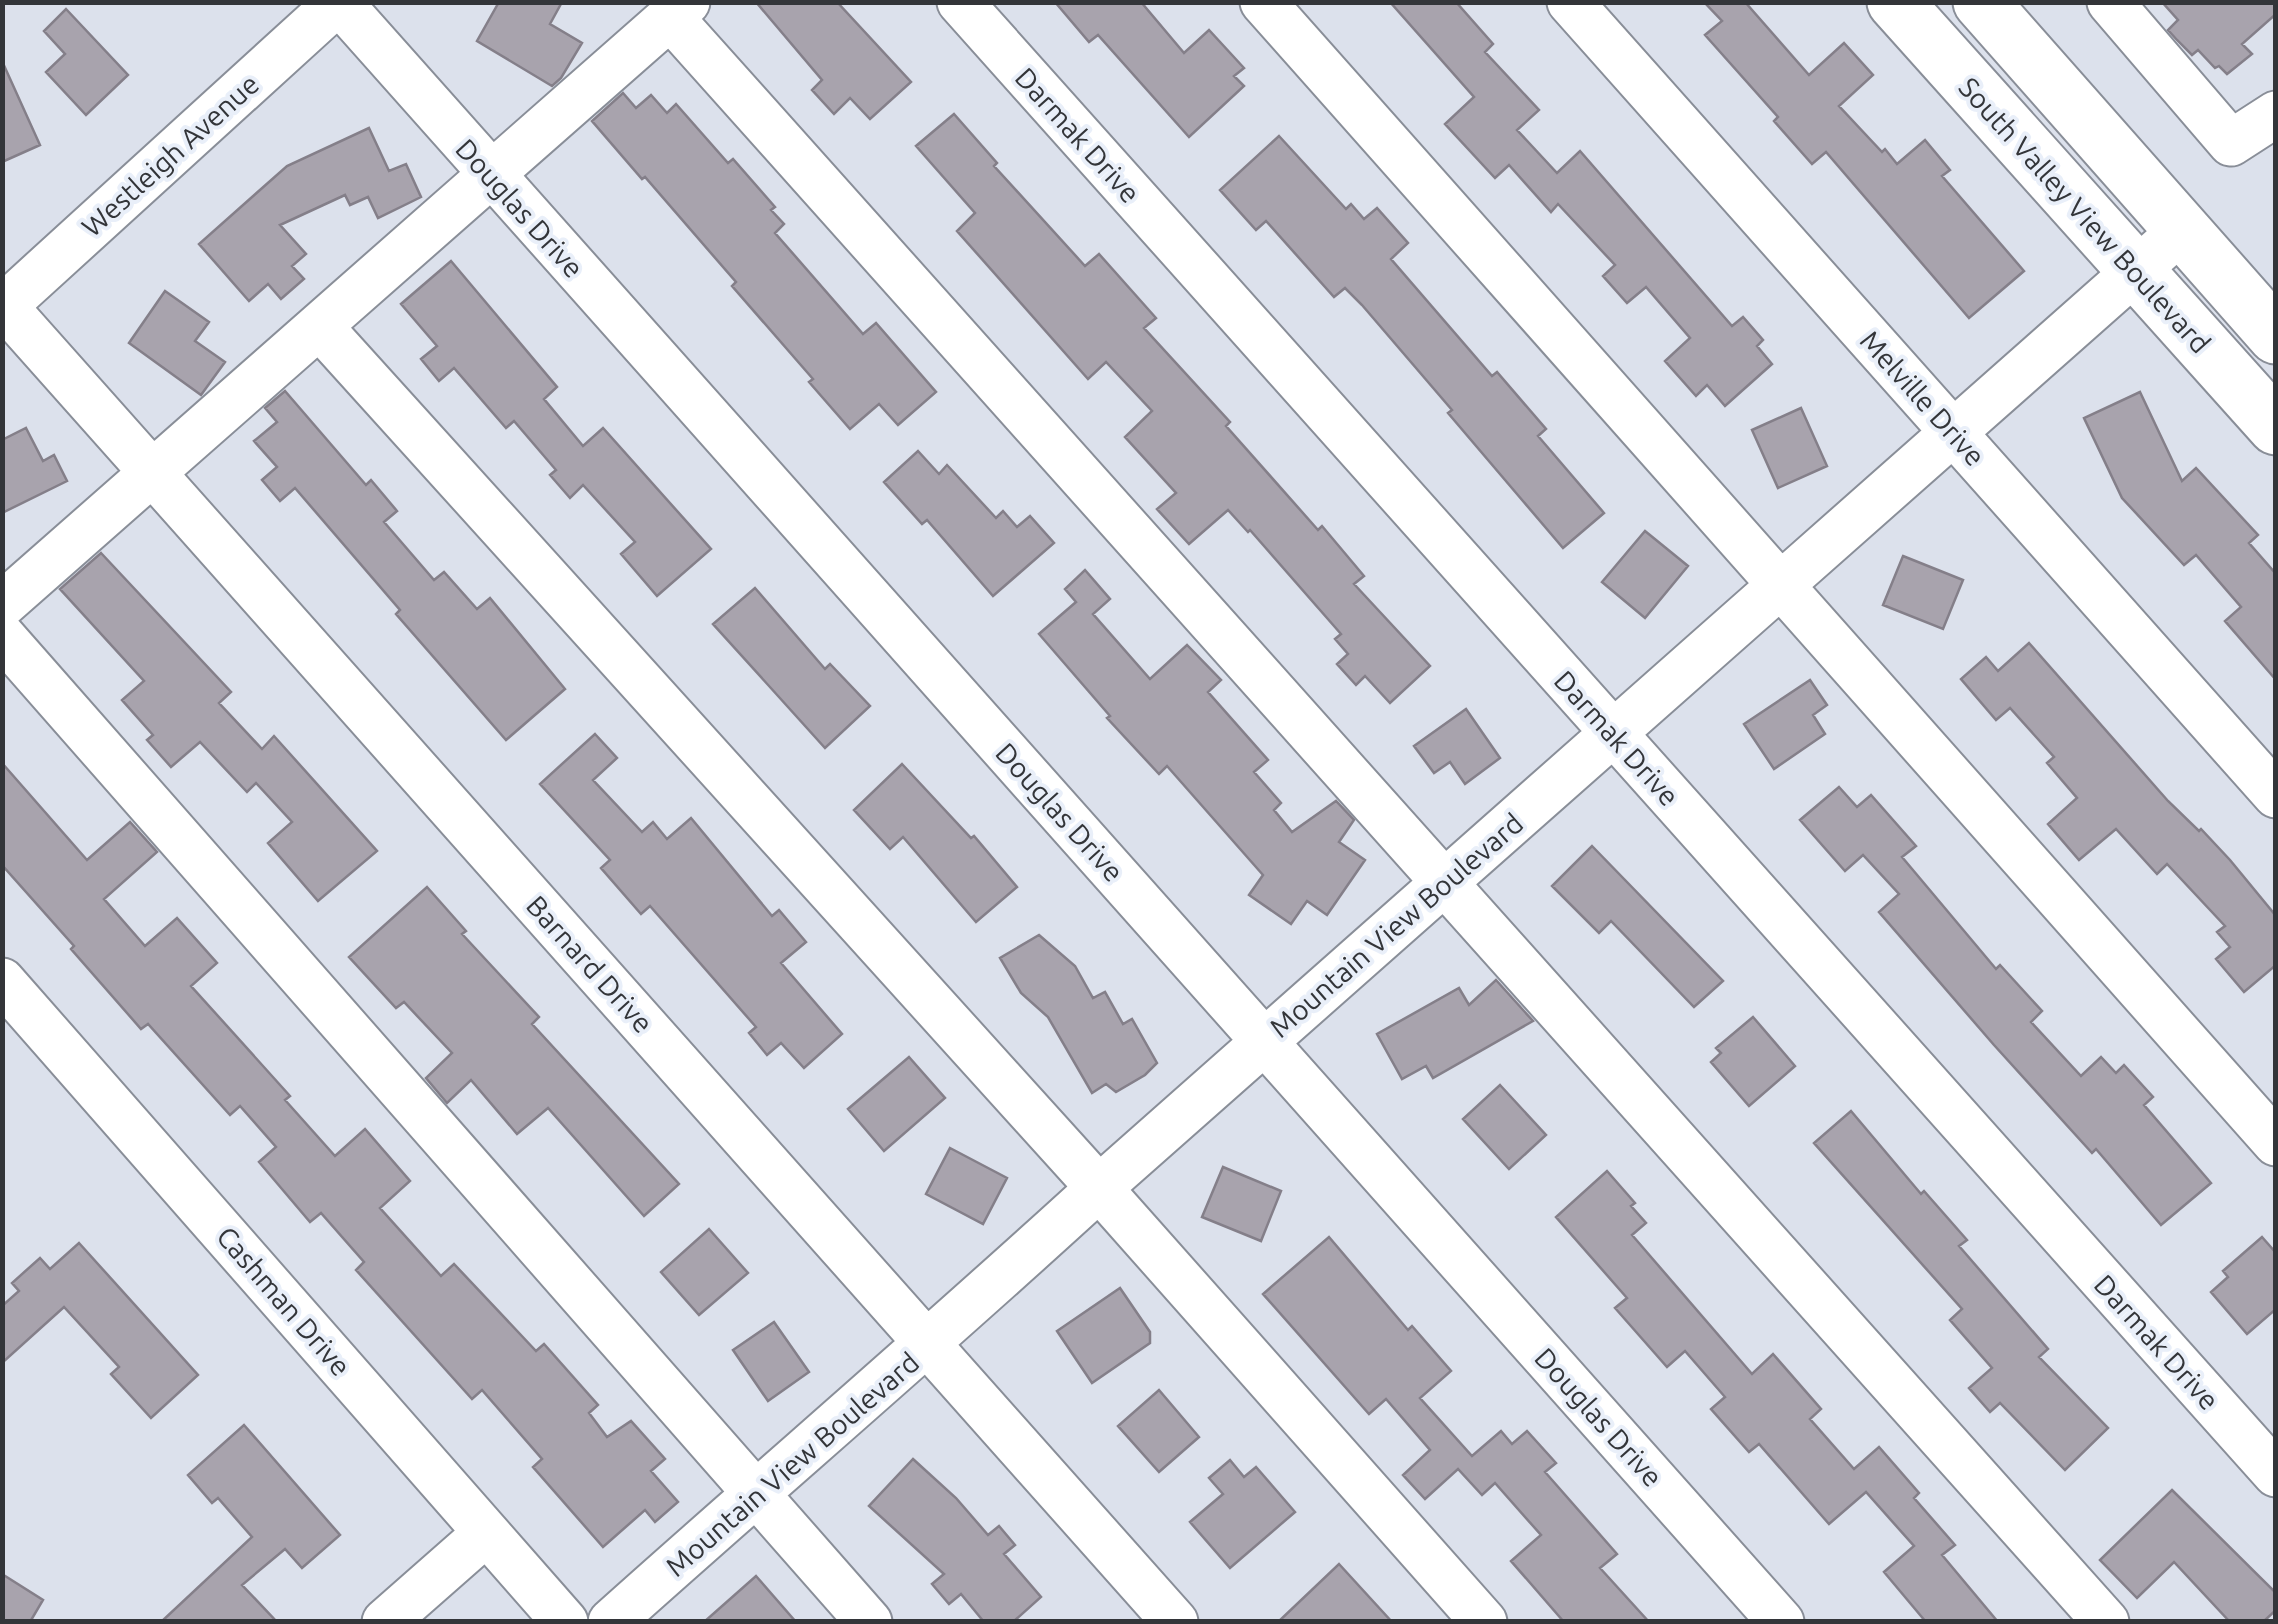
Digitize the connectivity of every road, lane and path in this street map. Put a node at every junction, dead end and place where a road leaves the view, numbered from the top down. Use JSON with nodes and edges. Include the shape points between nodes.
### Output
{"nodes":[{"id":1,"x":338,"y":2,"type":"edge"},
{"id":2,"x":960,"y":2,"type":"edge"},
{"id":3,"x":1263,"y":2,"type":"edge"},
{"id":4,"x":1570,"y":2,"type":"edge"},
{"id":5,"x":1895,"y":2,"type":"edge"},
{"id":6,"x":1982,"y":2,"type":"edge"},
{"id":7,"x":2110,"y":2,"type":"edge"},
{"id":8,"x":679,"y":10,"type":"edge"},
{"id":9,"x":2276,"y":114,"type":"edge"},
{"id":10,"x":490,"y":176,"type":"junction"},
{"id":11,"x":2182,"y":230,"type":"junction"},
{"id":12,"x":2136,"y":272,"type":"junction"},
{"id":13,"x":4,"y":308,"type":"edge"},
{"id":14,"x":321,"y":328,"type":"junction"},
{"id":15,"x":2276,"y":336,"type":"edge"},
{"id":16,"x":2276,"y":427,"type":"edge"},
{"id":17,"x":1954,"y":433,"type":"junction"},
{"id":18,"x":152,"y":472,"type":"junction"},
{"id":19,"x":1779,"y":587,"type":"junction"},
{"id":20,"x":2,"y":605,"type":"edge"},
{"id":21,"x":2,"y":636,"type":"edge"},
{"id":22,"x":1614,"y":734,"type":"junction"},
{"id":23,"x":2276,"y":794,"type":"edge"},
{"id":24,"x":1444,"y":884,"type":"junction"},
{"id":25,"x":2,"y":982,"type":"edge"},
{"id":26,"x":1265,"y":1042,"type":"junction"},
{"id":27,"x":2276,"y":1143,"type":"edge"},
{"id":28,"x":1100,"y":1188,"type":"junction"},
{"id":29,"x":929,"y":1345,"type":"junction"},
{"id":30,"x":2276,"y":1474,"type":"edge"},
{"id":31,"x":754,"y":1494,"type":"junction"},
{"id":32,"x":486,"y":1533,"type":"junction"},
{"id":33,"x":385,"y":1622,"type":"edge"},
{"id":34,"x":564,"y":1622,"type":"edge"},
{"id":35,"x":612,"y":1622,"type":"edge"},
{"id":36,"x":869,"y":1622,"type":"edge"},
{"id":37,"x":1175,"y":1622,"type":"edge"},
{"id":38,"x":1484,"y":1622,"type":"edge"},
{"id":39,"x":1781,"y":1622,"type":"edge"},
{"id":40,"x":2106,"y":1622,"type":"edge"}],
"edges":[{"from":1,"to":10,"type":"street","name":"Douglas Drive"},
{"from":1,"to":13,"type":"street","name":"Westleigh Avenue"},
{"from":2,"to":22,"type":"street","name":"Darmak Drive"},
{"from":3,"to":19,"type":"street"},
{"from":4,"to":17,"type":"street","name":"Melville Drive"},
{"from":5,"to":12,"type":"main road","name":"South Valley View Boulevard"},
{"from":6,"to":11,"type":"main road"},
{"from":7,"to":9,"type":"street","via":[[2231,143]]},
{"from":8,"to":10,"type":"street"},
{"from":8,"to":24,"type":"street"},
{"from":10,"to":14,"type":"street"},
{"from":10,"to":26,"type":"street","name":"Douglas Drive"},
{"from":11,"to":12,"type":"street","name":"Mountain View Boulevard"},
{"from":11,"to":15,"type":"main road"},
{"from":12,"to":16,"type":"main road","name":"South Valley View Boulevard"},
{"from":12,"to":17,"type":"street","name":"Mountain View Boulevard"},
{"from":13,"to":18,"type":"street","name":"Barnard Drive"},
{"from":14,"to":18,"type":"street"},
{"from":14,"to":28,"type":"street"},
{"from":17,"to":19,"type":"street","name":"Mountain View Boulevard"},
{"from":17,"to":23,"type":"street","name":"Melville Drive"},
{"from":18,"to":20,"type":"street"},
{"from":18,"to":29,"type":"street","name":"Barnard Drive"},
{"from":19,"to":22,"type":"street","name":"Mountain View Boulevard"},
{"from":19,"to":27,"type":"street"},
{"from":21,"to":31,"type":"street"},
{"from":22,"to":24,"type":"street","name":"Mountain View Boulevard"},
{"from":22,"to":30,"type":"street","name":"Darmak Drive"},
{"from":24,"to":26,"type":"street","name":"Mountain View Boulevard"},
{"from":24,"to":40,"type":"street"},
{"from":25,"to":32,"type":"street","name":"Cashman Drive"},
{"from":26,"to":28,"type":"street","name":"Mountain View Boulevard"},
{"from":26,"to":39,"type":"street","name":"Douglas Drive"},
{"from":28,"to":29,"type":"street","name":"Mountain View Boulevard"},
{"from":28,"to":38,"type":"street"},
{"from":29,"to":31,"type":"street","name":"Mountain View Boulevard"},
{"from":29,"to":37,"type":"street","name":"Barnard Drive"},
{"from":31,"to":35,"type":"street","name":"Mountain View Boulevard"},
{"from":31,"to":36,"type":"street"},
{"from":32,"to":33,"type":"street"},
{"from":32,"to":34,"type":"street","name":"Cashman Drive"}]}
